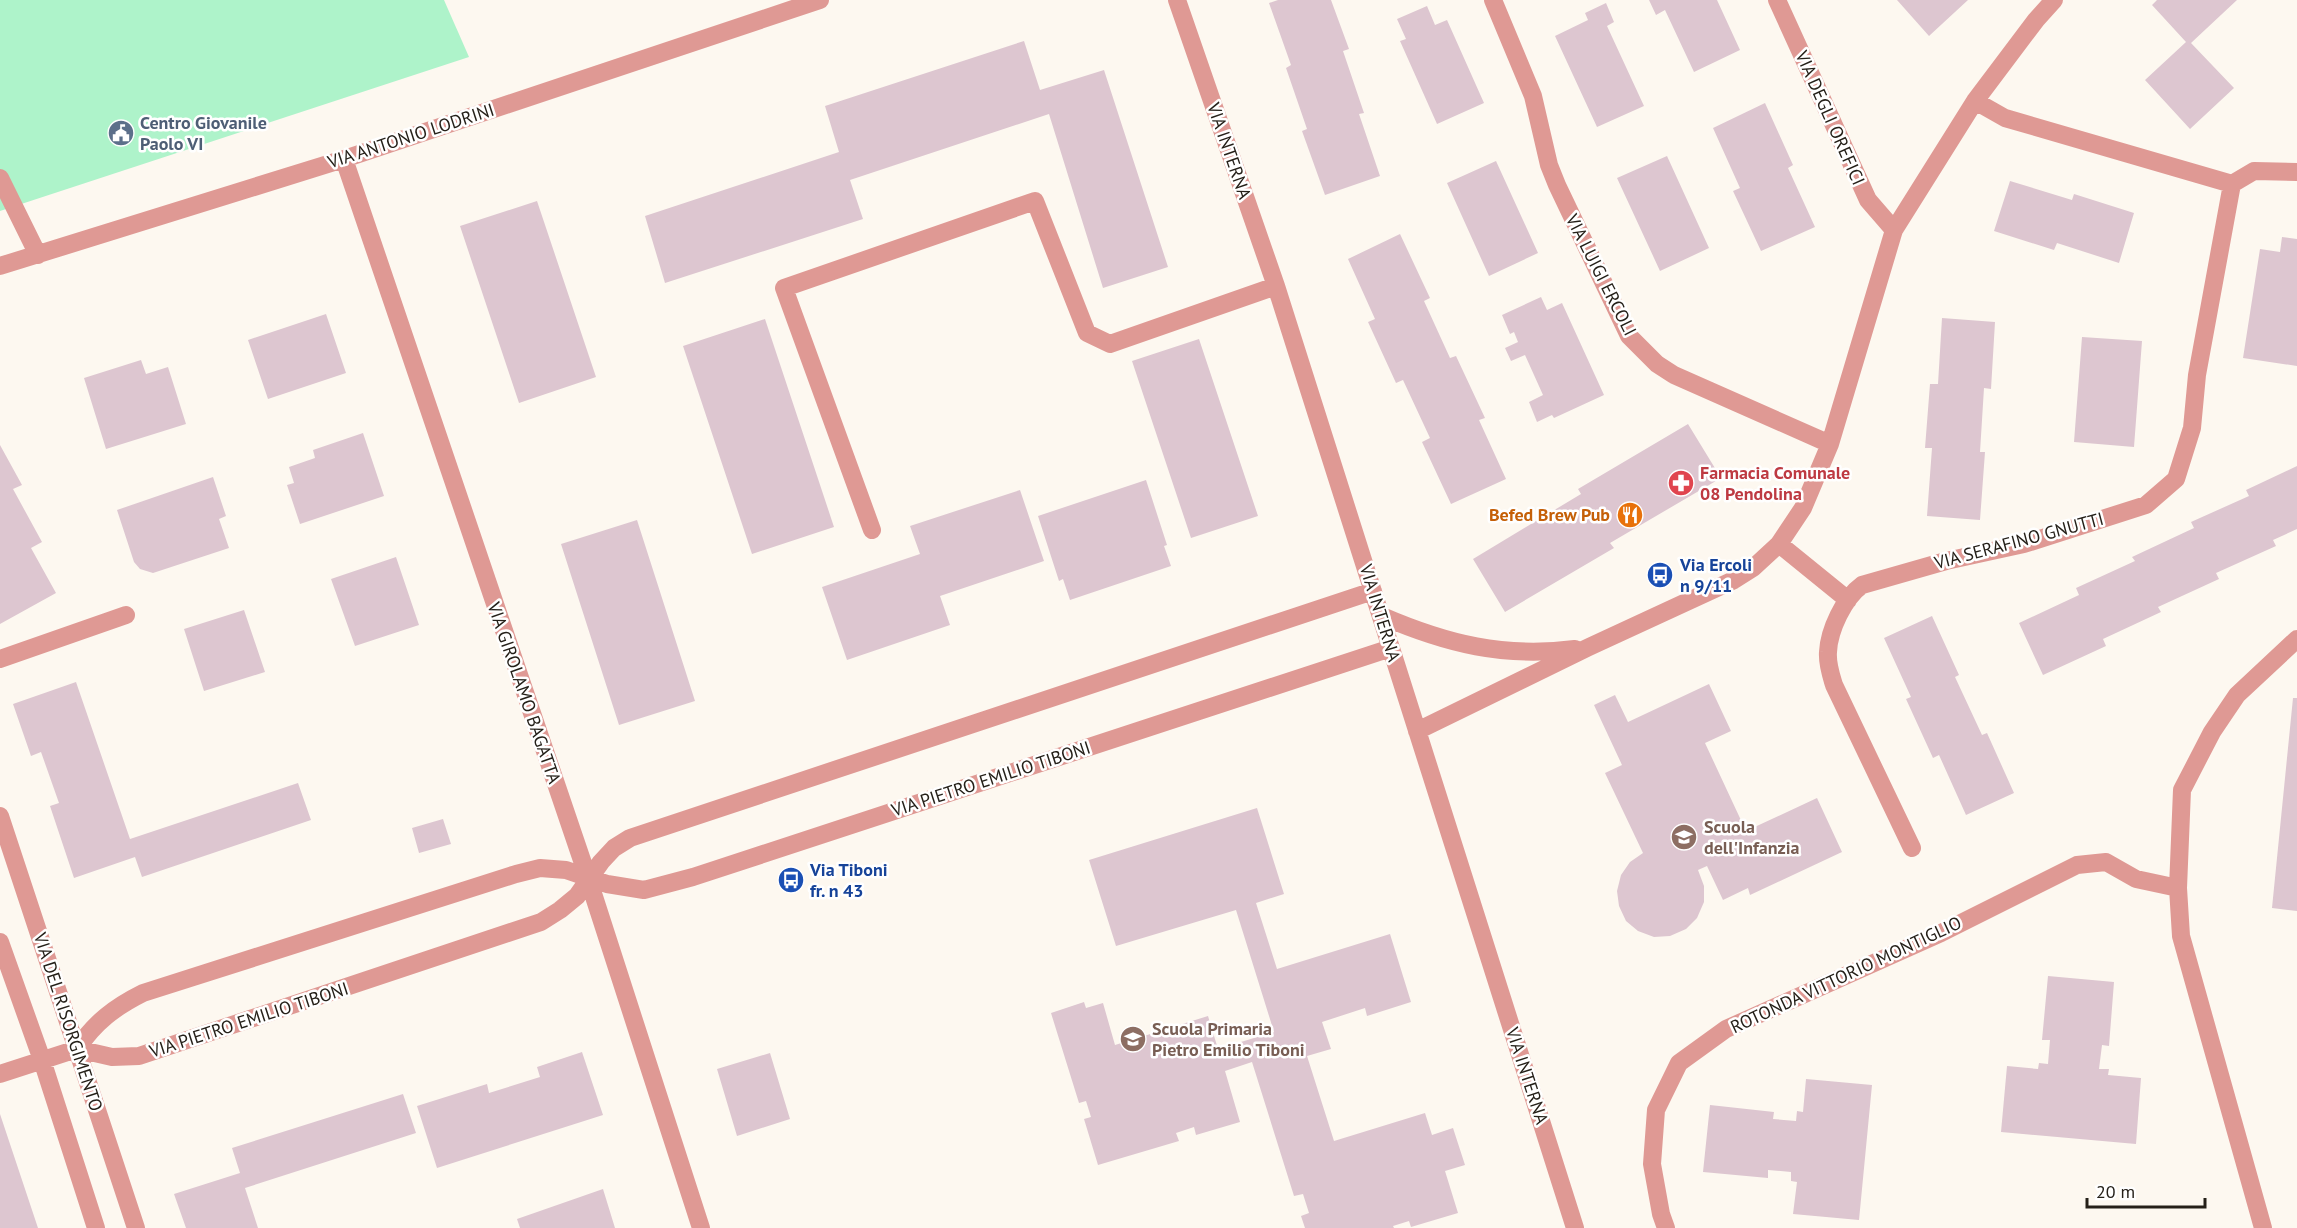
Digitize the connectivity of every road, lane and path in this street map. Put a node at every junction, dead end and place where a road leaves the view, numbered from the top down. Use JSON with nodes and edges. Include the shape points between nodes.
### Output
{"nodes":[{"id":1,"x":820,"y":0,"type":"edge"},
{"id":2,"x":1177,"y":0,"type":"edge"},
{"id":3,"x":1493,"y":0,"type":"edge"},
{"id":4,"x":1777,"y":0,"type":"edge"},
{"id":5,"x":2054,"y":0,"type":"edge"},
{"id":6,"x":1974,"y":101,"type":"junction"},
{"id":7,"x":344,"y":159,"type":"junction"},
{"id":8,"x":2297,"y":172,"type":"edge"},
{"id":9,"x":0,"y":178,"type":"edge"},
{"id":10,"x":2232,"y":184,"type":"junction"},
{"id":11,"x":1894,"y":230,"type":"junction"},
{"id":12,"x":38,"y":255,"type":"junction"},
{"id":13,"x":0,"y":266,"type":"edge"},
{"id":14,"x":1276,"y":286,"type":"junction"},
{"id":15,"x":1830,"y":444,"type":"junction"},
{"id":16,"x":872,"y":530,"type":"dead end"},
{"id":17,"x":1779,"y":544,"type":"junction"},
{"id":18,"x":1373,"y":591,"type":"junction"},
{"id":19,"x":1848,"y":600,"type":"junction"},
{"id":20,"x":126,"y":615,"type":"dead end"},
{"id":21,"x":1382,"y":616,"type":"junction"},
{"id":22,"x":2297,"y":639,"type":"edge"},
{"id":23,"x":1589,"y":647,"type":"junction"},
{"id":24,"x":1391,"y":648,"type":"junction"},
{"id":25,"x":0,"y":659,"type":"edge"},
{"id":26,"x":1417,"y":731,"type":"junction"},
{"id":27,"x":0,"y":816,"type":"edge"},
{"id":28,"x":1912,"y":848,"type":"dead end"},
{"id":29,"x":588,"y":878,"type":"junction"},
{"id":30,"x":2178,"y":888,"type":"junction"},
{"id":31,"x":0,"y":942,"type":"edge"},
{"id":32,"x":77,"y":1049,"type":"junction"},
{"id":33,"x":42,"y":1060,"type":"junction"},
{"id":34,"x":0,"y":1074,"type":"edge"},
{"id":35,"x":96,"y":1228,"type":"edge"},
{"id":36,"x":136,"y":1228,"type":"edge"},
{"id":37,"x":701,"y":1228,"type":"edge"},
{"id":38,"x":1575,"y":1228,"type":"edge"},
{"id":39,"x":1666,"y":1228,"type":"edge"},
{"id":40,"x":2263,"y":1228,"type":"edge"}],
"edges":[{"from":1,"to":7,"type":"street","name":"VIA ANTONIO LODRINI"},
{"from":2,"to":14,"type":"street","name":"VIA INTERNA"},
{"from":3,"to":15,"type":"street","name":"VIA LUIGI ERCOLI","via":[[1533,96],[1557,185],[1629,336],[1674,375]]},
{"from":4,"to":11,"type":"street","name":"VIA DEGLI OREFICI","via":[[1868,200]]},
{"from":5,"to":6,"type":"street"},
{"from":6,"to":10,"type":"street","via":[[2005,118]]},
{"from":6,"to":11,"type":"street"},
{"from":7,"to":12,"type":"street","name":"VIA ANTONIO LODRINI"},
{"from":7,"to":29,"type":"street","name":"VIA GIROLAMO BAGATTA"},
{"from":8,"to":10,"type":"street","via":[[2254,171]]},
{"from":9,"to":12,"type":"street"},
{"from":10,"to":19,"type":"street","name":"VIA SERAFINO GNUTTI","via":[[2197,375],[2192,428],[2176,479],[2146,506],[2024,544],[1872,581]]},
{"from":11,"to":15,"type":"street"},
{"from":12,"to":13,"type":"street","name":"VIA ANTONIO LODRINI"},
{"from":14,"to":16,"type":"street","via":[[1110,344],[1087,333],[1035,201],[784,288]]},
{"from":14,"to":18,"type":"street","name":"VIA INTERNA"},
{"from":15,"to":17,"type":"street","via":[[1803,508]]},
{"from":17,"to":19,"type":"street"},
{"from":17,"to":23,"type":"street","via":[[1734,580]]},
{"from":18,"to":21,"type":"street","name":"VIA INTERNA"},
{"from":18,"to":29,"type":"street","name":"VIA PIETRO EMILIO TIBONI","via":[[630,838],[614,848]]},
{"from":19,"to":28,"type":"street","name":"VIA SERAFINO GNUTTI","via":[[1830,639],[1833,685]]},
{"from":20,"to":25,"type":"street"},
{"from":21,"to":23,"type":"street","via":[[1462,645],[1547,652]]},
{"from":21,"to":24,"type":"street","name":"VIA INTERNA"},
{"from":22,"to":30,"type":"street","via":[[2237,695],[2212,732],[2182,790]]},
{"from":23,"to":26,"type":"street"},
{"from":24,"to":26,"type":"street","name":"VIA INTERNA"},
{"from":24,"to":29,"type":"street","name":"VIA PIETRO EMILIO TIBONI","via":[[693,877],[644,890]]},
{"from":26,"to":38,"type":"street","name":"VIA INTERNA"},
{"from":27,"to":32,"type":"street","name":"VIA DEL RISORGIMENTO"},
{"from":29,"to":32,"type":"street","name":"VIA PIETRO EMILIO TIBONI","via":[[577,896],[541,922],[194,1039],[139,1056],[112,1057]]},
{"from":29,"to":32,"type":"street","name":"VIA PIETRO EMILIO TIBONI","via":[[566,870],[540,868],[516,874],[143,993],[100,1019]]},
{"from":29,"to":37,"type":"street","name":"VIA GIROLAMO BAGATTA"},
{"from":30,"to":39,"type":"street","name":"ROTONDA VITTORIO MONTIGLIO","via":[[2136,879],[2106,862],[2077,865],[1941,933],[1726,1029],[1679,1063],[1656,1110],[1652,1164]]},
{"from":30,"to":40,"type":"street","via":[[2181,936]]},
{"from":31,"to":33,"type":"street","name":"VIA DEL RISORGIMENTO"},
{"from":32,"to":33,"type":"street"},
{"from":32,"to":36,"type":"street","name":"VIA DEL RISORGIMENTO"},
{"from":33,"to":34,"type":"street"},
{"from":33,"to":35,"type":"street","name":"VIA DEL RISORGIMENTO"}]}
